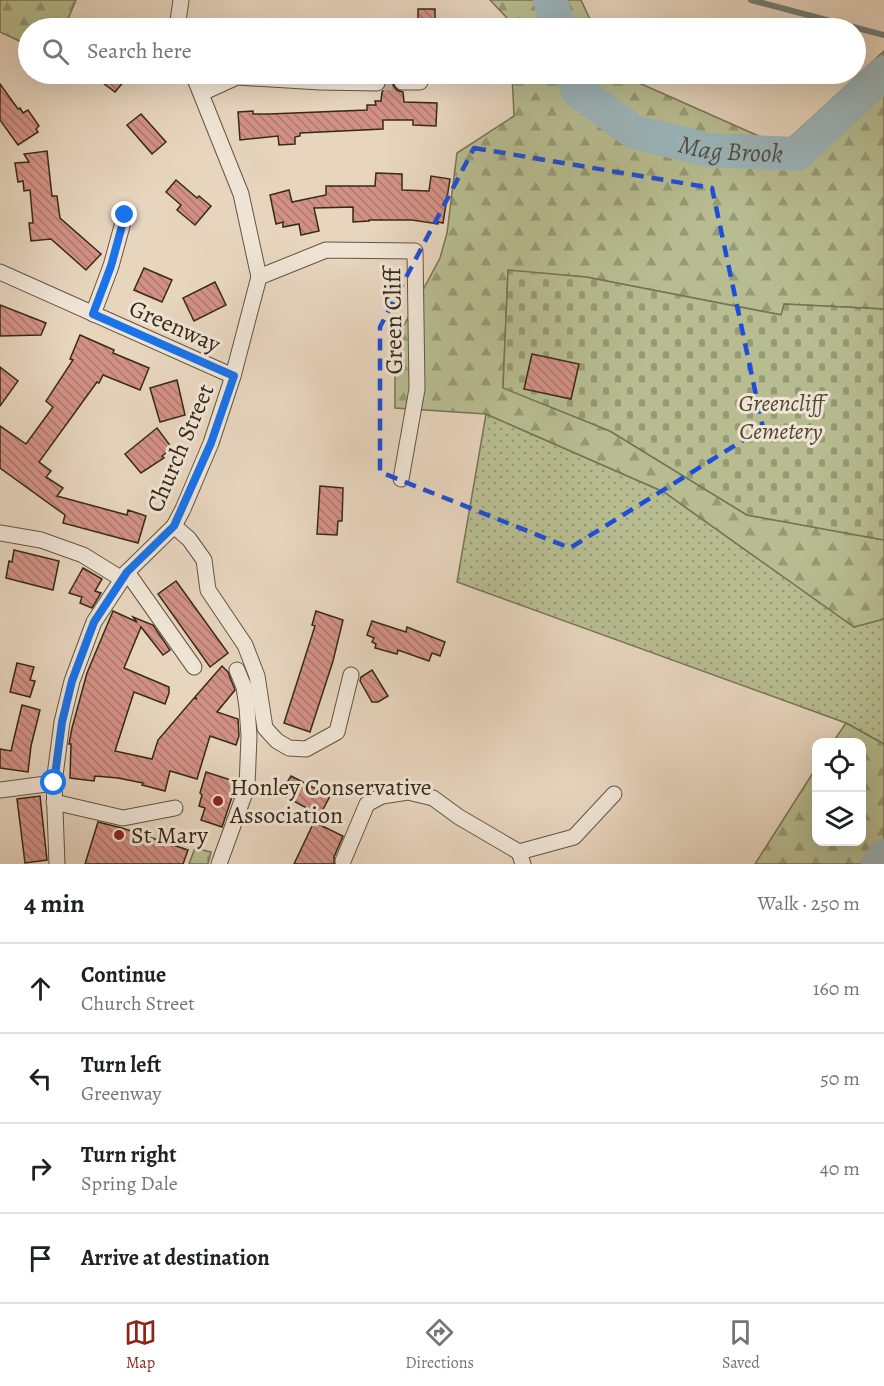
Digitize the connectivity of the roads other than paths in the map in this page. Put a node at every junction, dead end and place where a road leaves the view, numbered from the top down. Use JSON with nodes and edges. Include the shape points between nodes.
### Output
{"nodes":[{"id":1,"x":181,"y":0,"type":"edge"},
{"id":2,"x":178,"y":18,"type":"edge"},
{"id":3,"x":198,"y":84,"type":"edge"},
{"id":4,"x":222,"y":84,"type":"edge"},
{"id":5,"x":202,"y":93,"type":"junction"},
{"id":6,"x":125,"y":215,"type":"dead end"},
{"id":7,"x":0,"y":272,"type":"edge"},
{"id":8,"x":259,"y":277,"type":"junction"},
{"id":9,"x":93,"y":314,"type":"junction"},
{"id":10,"x":234,"y":376,"type":"junction"},
{"id":11,"x":401,"y":479,"type":"dead end"},
{"id":12,"x":174,"y":526,"type":"junction"},
{"id":13,"x":0,"y":533,"type":"edge"},
{"id":14,"x":125,"y":576,"type":"junction"},
{"id":15,"x":194,"y":667,"type":"dead end"},
{"id":16,"x":237,"y":670,"type":"dead end"},
{"id":17,"x":351,"y":675,"type":"dead end"},
{"id":18,"x":54,"y":783,"type":"junction"},
{"id":19,"x":0,"y":790,"type":"edge"},
{"id":20,"x":615,"y":794,"type":"dead end"},
{"id":21,"x":54,"y":802,"type":"junction"},
{"id":22,"x":175,"y":808,"type":"dead end"},
{"id":23,"x":521,"y":858,"type":"edge"},
{"id":24,"x":343,"y":861,"type":"dead end"},
{"id":25,"x":57,"y":864,"type":"edge"},
{"id":26,"x":219,"y":864,"type":"edge"}],
"edges":[{"from":1,"to":2,"type":"street"},
{"from":3,"to":5,"type":"street"},
{"from":4,"to":5,"type":"street"},
{"from":5,"to":8,"type":"street","via":[[241,194]]},
{"from":6,"to":9,"type":"street"},
{"from":7,"to":9,"type":"street","name":"Greenway"},
{"from":8,"to":10,"type":"street"},
{"from":8,"to":11,"type":"street","name":"Green Cliff","via":[[326,250],[415,251],[417,390]]},
{"from":9,"to":10,"type":"street","name":"Greenway"},
{"from":10,"to":12,"type":"street","name":"Church Street","via":[[211,443]]},
{"from":12,"to":14,"type":"street","name":"Church Street"},
{"from":12,"to":17,"type":"street","via":[[204,560],[208,590],[244,645],[257,676],[265,728],[277,741],[288,748],[306,749],[337,732]]},
{"from":13,"to":14,"type":"street","via":[[41,540]]},
{"from":14,"to":15,"type":"street"},
{"from":14,"to":18,"type":"street","name":"Church Street","via":[[94,622],[72,681]]},
{"from":16,"to":26,"type":"street","via":[[244,687],[249,726],[247,787]]},
{"from":18,"to":19,"type":"street"},
{"from":18,"to":21,"type":"street","name":"Church Street"},
{"from":20,"to":23,"type":"street","via":[[574,837]]},
{"from":21,"to":22,"type":"street","via":[[123,819]]},
{"from":21,"to":25,"type":"street","name":"Church Street"},
{"from":23,"to":24,"type":"street","via":[[433,798],[408,792],[382,796],[367,804]]}]}
